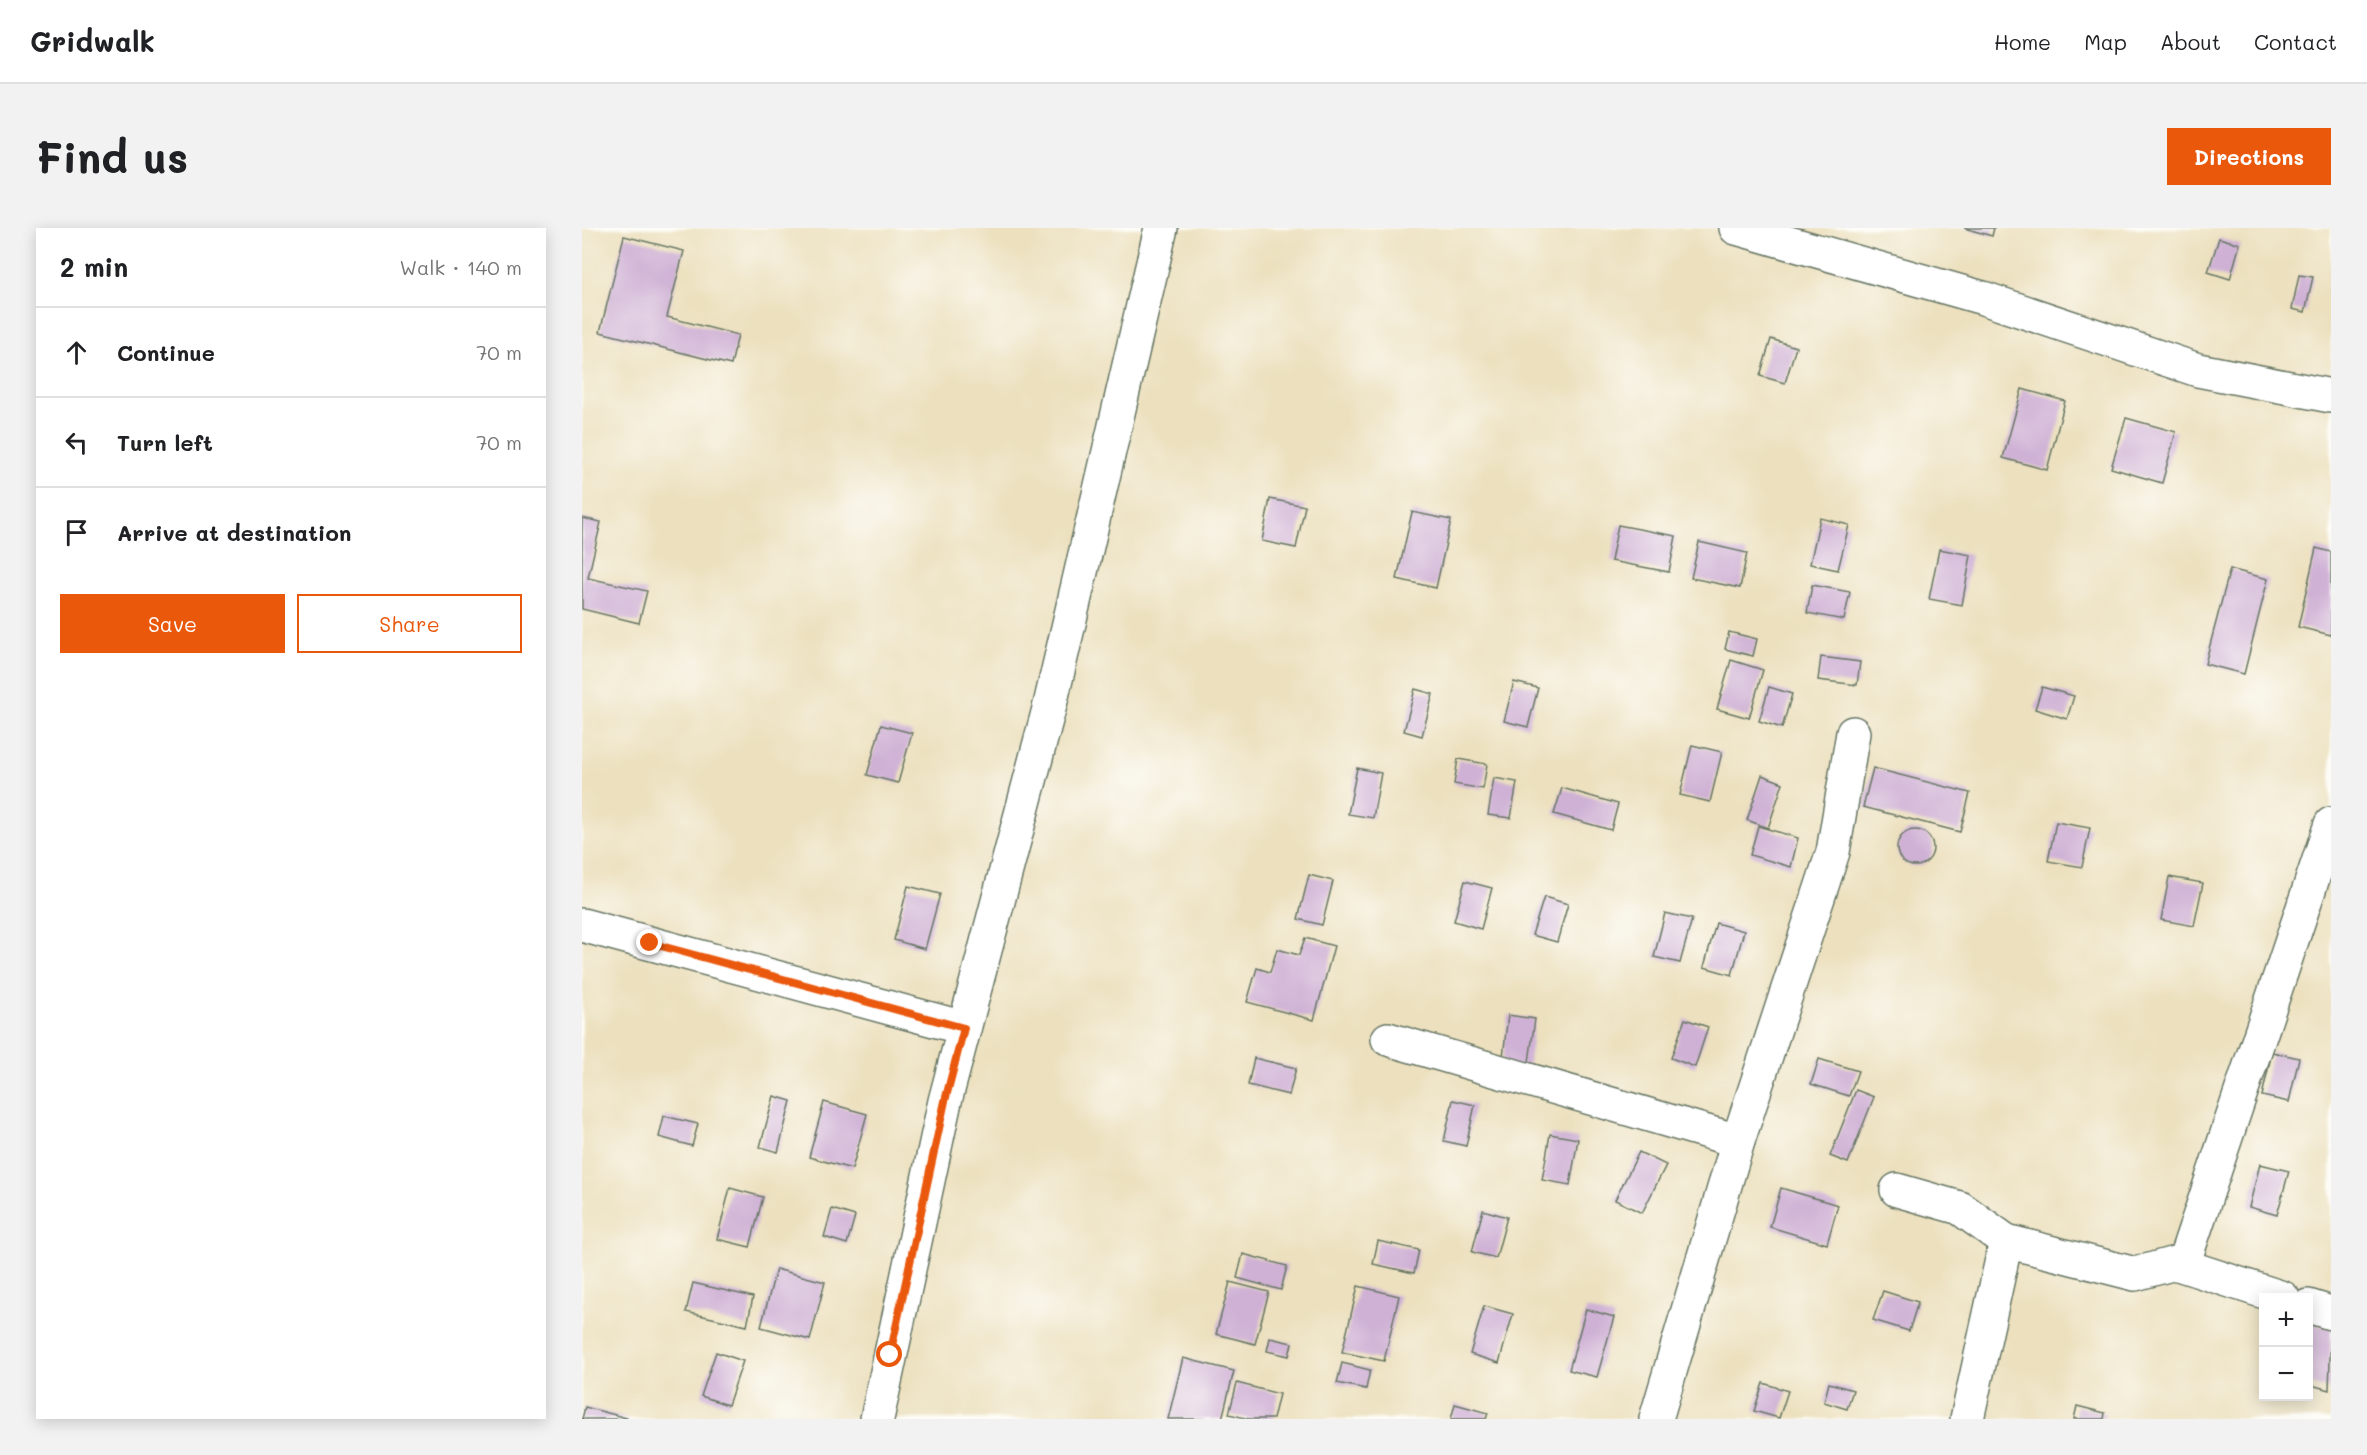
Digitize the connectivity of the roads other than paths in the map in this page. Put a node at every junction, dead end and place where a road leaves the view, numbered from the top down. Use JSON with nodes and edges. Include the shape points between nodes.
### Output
{"nodes":[{"id":1,"x":1161,"y":228,"type":"edge"},
{"id":2,"x":1736,"y":228,"type":"edge"},
{"id":3,"x":2331,"y":396,"type":"edge"},
{"id":4,"x":1853,"y":733,"type":"dead end"},
{"id":5,"x":2331,"y":824,"type":"edge"},
{"id":6,"x":582,"y":926,"type":"edge"},
{"id":7,"x":964,"y":1028,"type":"junction"},
{"id":8,"x":1388,"y":1039,"type":"dead end"},
{"id":9,"x":1738,"y":1142,"type":"junction"},
{"id":10,"x":1897,"y":1190,"type":"dead end"},
{"id":11,"x":2006,"y":1241,"type":"junction"},
{"id":12,"x":2183,"y":1265,"type":"junction"},
{"id":13,"x":2268,"y":1293,"type":"edge"},
{"id":14,"x":2313,"y":1307,"type":"edge"},
{"id":15,"x":2331,"y":1313,"type":"edge"},
{"id":16,"x":877,"y":1419,"type":"edge"},
{"id":17,"x":1656,"y":1419,"type":"edge"},
{"id":18,"x":1967,"y":1419,"type":"edge"}],
"edges":[{"from":1,"to":7,"type":"street","via":[[1050,705]]},
{"from":2,"to":3,"type":"street","via":[[1983,298],[2198,370]]},
{"from":4,"to":9,"type":"street","via":[[1833,852]]},
{"from":5,"to":12,"type":"street"},
{"from":6,"to":7,"type":"street"},
{"from":7,"to":16,"type":"street"},
{"from":8,"to":9,"type":"street"},
{"from":9,"to":17,"type":"street"},
{"from":10,"to":11,"type":"street","via":[[1960,1208]]},
{"from":11,"to":12,"type":"street","via":[[2135,1274],[2175,1263]]},
{"from":11,"to":18,"type":"street"},
{"from":12,"to":13,"type":"street"},
{"from":14,"to":15,"type":"street"}]}
